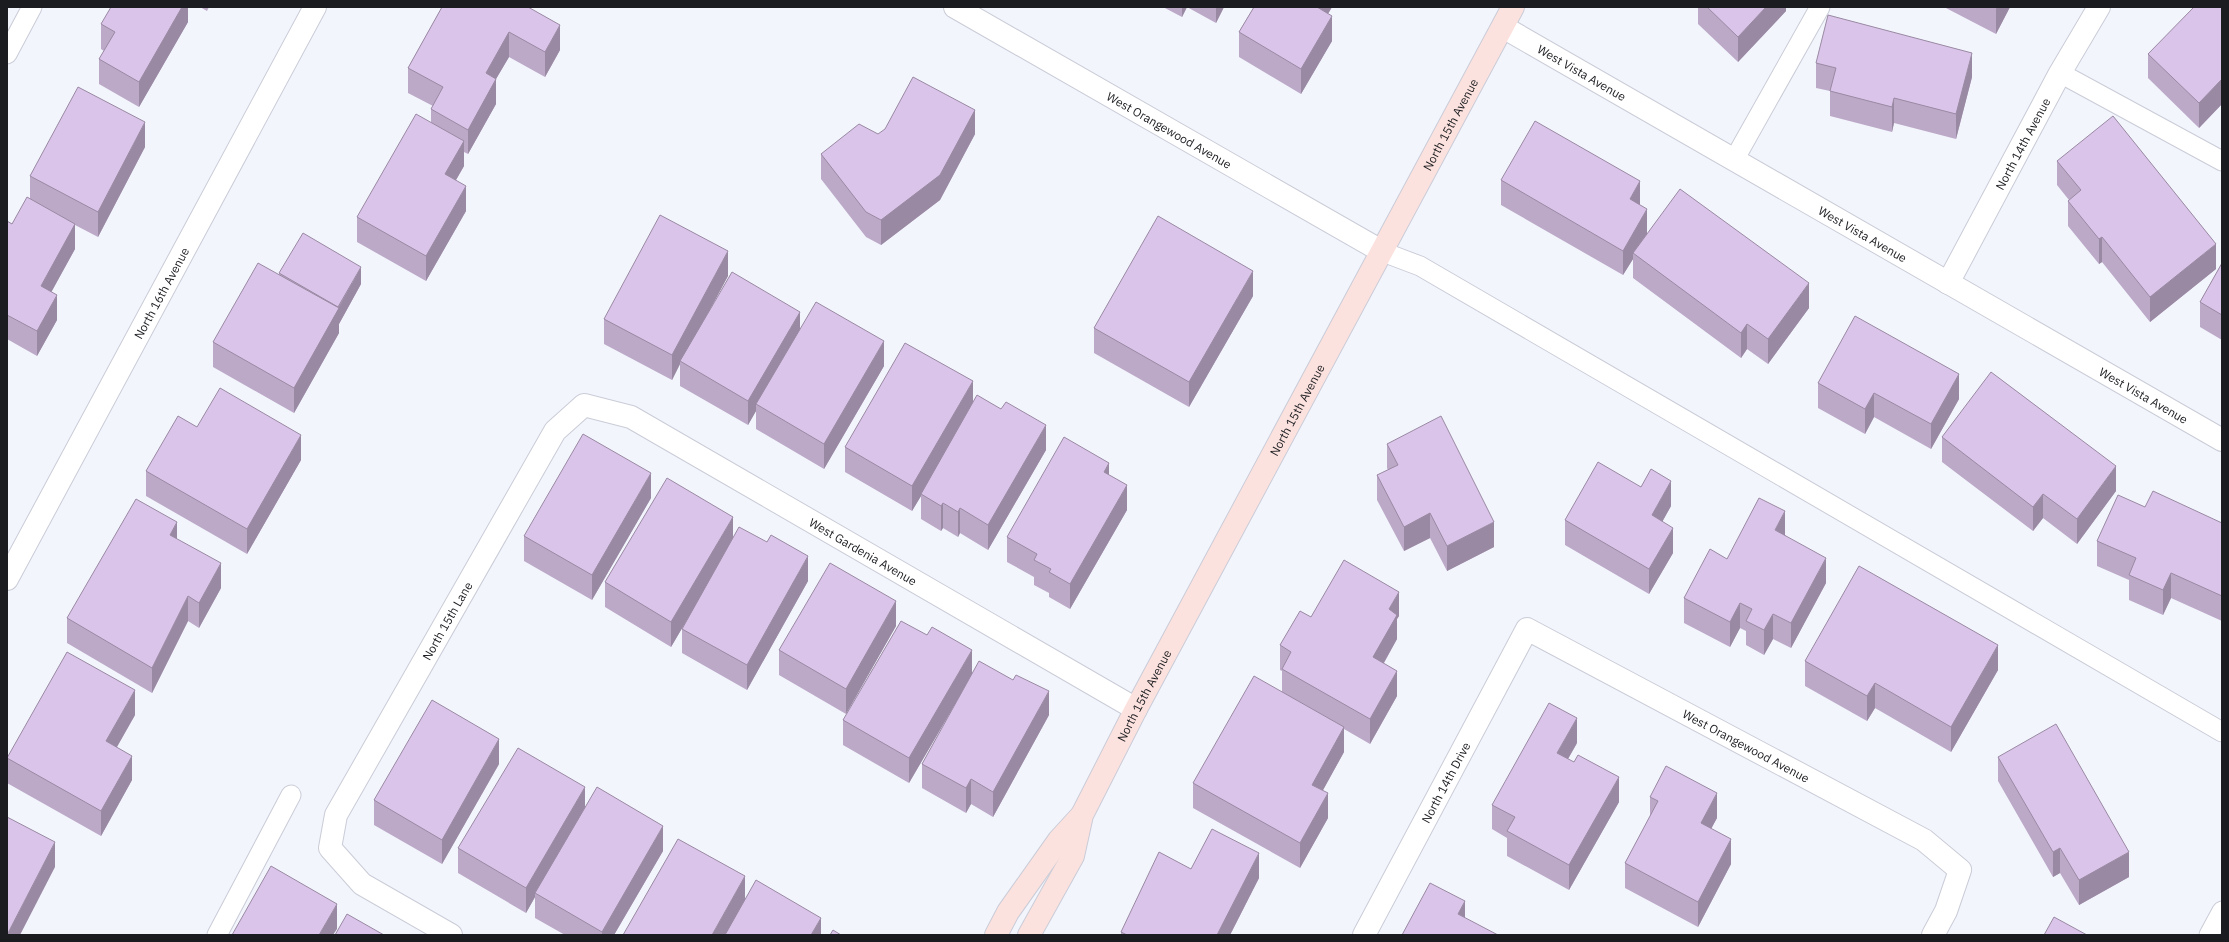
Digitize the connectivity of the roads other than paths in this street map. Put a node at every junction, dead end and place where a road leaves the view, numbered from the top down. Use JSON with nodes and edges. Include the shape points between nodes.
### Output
{"nodes":[{"id":1,"x":32,"y":7,"type":"edge"},
{"id":2,"x":315,"y":7,"type":"edge"},
{"id":3,"x":955,"y":7,"type":"edge"},
{"id":4,"x":1513,"y":7,"type":"edge"},
{"id":5,"x":1820,"y":7,"type":"edge"},
{"id":6,"x":2099,"y":7,"type":"edge"},
{"id":7,"x":1503,"y":27,"type":"junction"},
{"id":8,"x":7,"y":54,"type":"edge"},
{"id":9,"x":2060,"y":73,"type":"junction"},
{"id":10,"x":1734,"y":160,"type":"junction"},
{"id":11,"x":2222,"y":161,"type":"edge"},
{"id":12,"x":1383,"y":252,"type":"junction"},
{"id":13,"x":1948,"y":283,"type":"junction"},
{"id":14,"x":584,"y":405,"type":"joint"},
{"id":15,"x":2222,"y":440,"type":"edge"},
{"id":16,"x":10,"y":565,"type":"edge"},
{"id":17,"x":1527,"y":629,"type":"joint"},
{"id":18,"x":1136,"y":709,"type":"junction"},
{"id":19,"x":2222,"y":732,"type":"edge"},
{"id":20,"x":291,"y":795,"type":"dead end"},
{"id":21,"x":1082,"y":815,"type":"junction"},
{"id":22,"x":2222,"y":911,"type":"edge"},
{"id":23,"x":217,"y":935,"type":"edge"},
{"id":24,"x":451,"y":935,"type":"edge"},
{"id":25,"x":996,"y":935,"type":"edge"},
{"id":26,"x":1029,"y":935,"type":"edge"},
{"id":27,"x":1364,"y":935,"type":"edge"},
{"id":28,"x":1933,"y":935,"type":"edge"},
{"id":29,"x":2209,"y":935,"type":"edge"}],
"edges":[{"from":1,"to":8,"type":"lane"},
{"from":2,"to":16,"type":"street","name":"North 16th Avenue"},
{"from":3,"to":12,"type":"street","name":"West Orangewood Avenue"},
{"from":4,"to":7,"type":"street","name":"North 15th Avenue"},
{"from":5,"to":10,"type":"lane"},
{"from":6,"to":9,"type":"street","name":"North 14th Avenue"},
{"from":7,"to":10,"type":"street","name":"West Vista Avenue"},
{"from":7,"to":12,"type":"street","name":"North 15th Avenue"},
{"from":9,"to":11,"type":"lane"},
{"from":9,"to":13,"type":"street","name":"North 14th Avenue"},
{"from":10,"to":13,"type":"street","name":"West Vista Avenue"},
{"from":12,"to":18,"type":"street","name":"North 15th Avenue"},
{"from":12,"to":19,"type":"lane","via":[[1420,266]]},
{"from":13,"to":15,"type":"street","name":"West Vista Avenue"},
{"from":14,"to":18,"type":"street","name":"West Gardenia Avenue","via":[[631,417]]},
{"from":14,"to":24,"type":"street","name":"North 15th Lane","via":[[555,431],[336,815],[330,848],[362,884]]},
{"from":17,"to":27,"type":"street","name":"North 14th Drive"},
{"from":17,"to":28,"type":"street","name":"West Orangewood Avenue","via":[[1924,840],[1960,870],[1946,911]]},
{"from":18,"to":21,"type":"street","name":"North 15th Avenue"},
{"from":20,"to":23,"type":"lane"},
{"from":21,"to":25,"type":"street","name":"North 15th Avenue","via":[[1059,840],[1008,912]]},
{"from":21,"to":26,"type":"street","name":"North 15th Avenue","via":[[1073,856]]},
{"from":22,"to":29,"type":"lane"}]}
